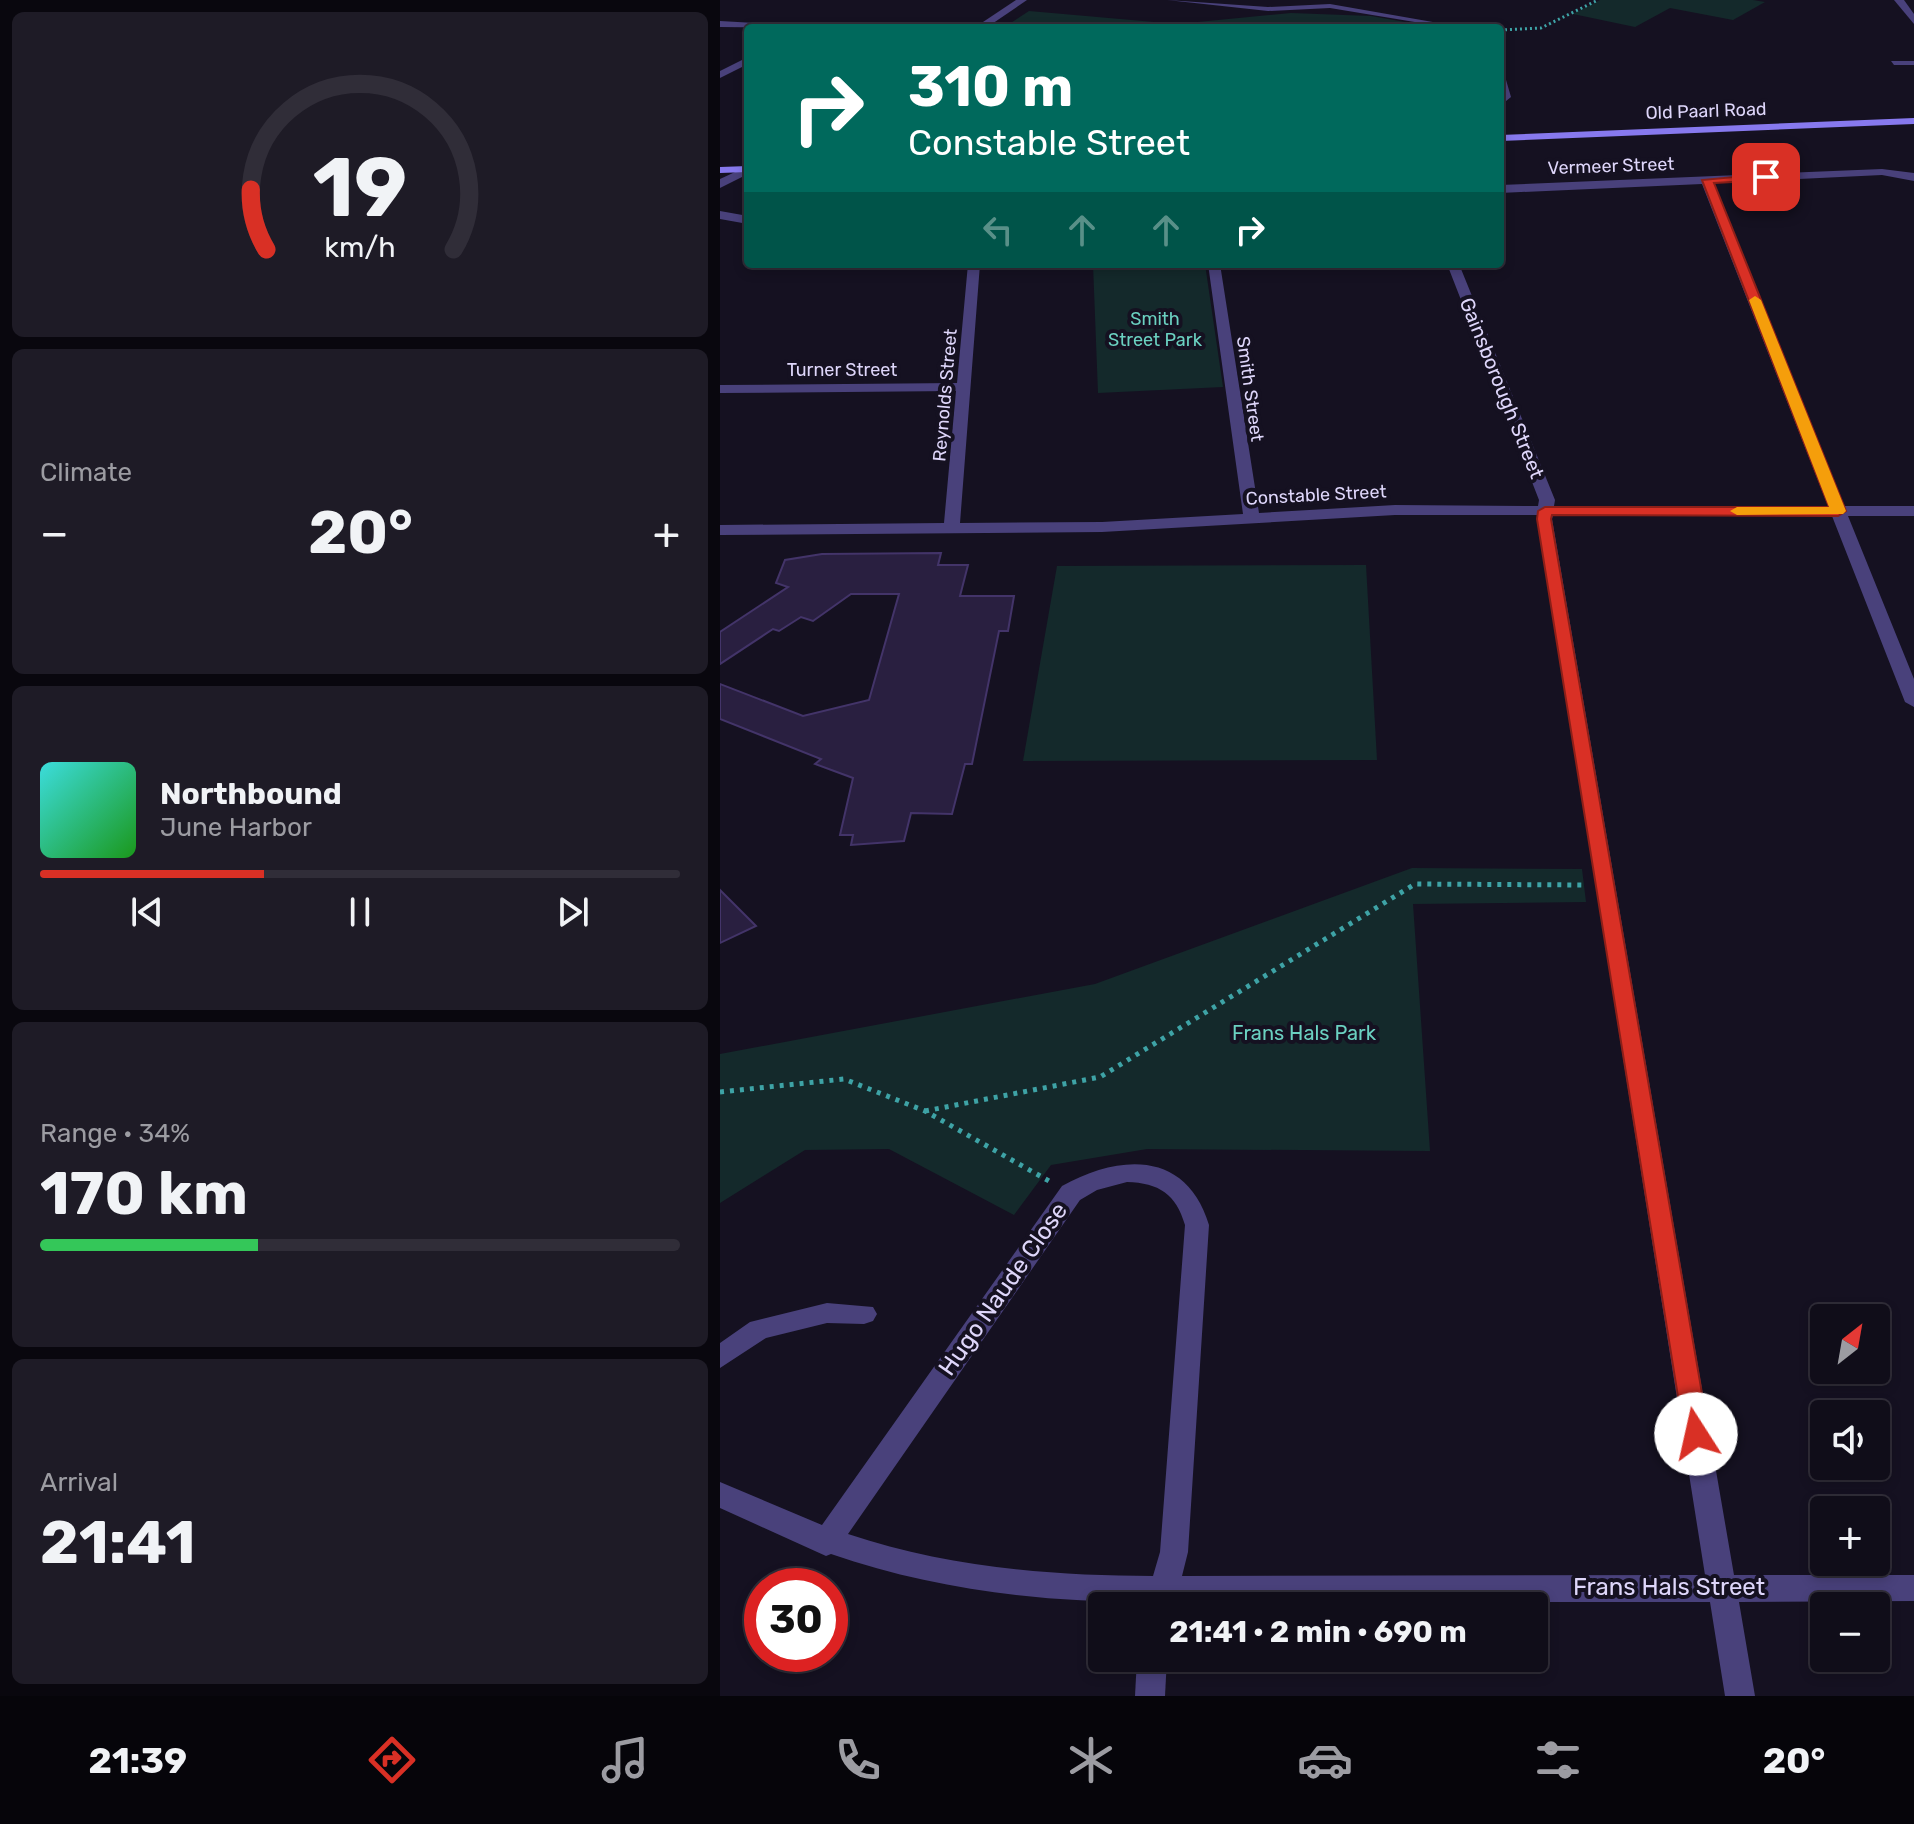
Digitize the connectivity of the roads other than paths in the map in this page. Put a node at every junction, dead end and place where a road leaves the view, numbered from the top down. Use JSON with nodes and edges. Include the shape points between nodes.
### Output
{"nodes":[{"id":1,"x":1022,"y":0,"type":"edge"},
{"id":2,"x":1170,"y":0,"type":"edge"},
{"id":3,"x":1899,"y":0,"type":"edge"},
{"id":4,"x":1316,"y":3,"type":"edge"},
{"id":5,"x":1914,"y":21,"type":"edge"},
{"id":6,"x":720,"y":24,"type":"edge"},
{"id":7,"x":985,"y":24,"type":"edge"},
{"id":8,"x":1441,"y":24,"type":"edge"},
{"id":9,"x":744,"y":25,"type":"edge"},
{"id":10,"x":744,"y":63,"type":"edge"},
{"id":11,"x":1894,"y":63,"type":"dead end"},
{"id":12,"x":1914,"y":63,"type":"edge"},
{"id":13,"x":720,"y":75,"type":"edge"},
{"id":14,"x":1914,"y":121,"type":"edge"},
{"id":15,"x":1504,"y":138,"type":"edge"},
{"id":16,"x":744,"y":169,"type":"edge"},
{"id":17,"x":720,"y":170,"type":"edge"},
{"id":18,"x":744,"y":171,"type":"edge"},
{"id":19,"x":1914,"y":177,"type":"edge"},
{"id":20,"x":1707,"y":180,"type":"junction"},
{"id":21,"x":720,"y":184,"type":"edge"},
{"id":22,"x":1504,"y":189,"type":"edge"},
{"id":23,"x":720,"y":215,"type":"edge"},
{"id":24,"x":744,"y":219,"type":"edge"},
{"id":25,"x":974,"y":268,"type":"edge"},
{"id":26,"x":1215,"y":268,"type":"edge"},
{"id":27,"x":1455,"y":268,"type":"edge"},
{"id":28,"x":964,"y":387,"type":"junction"},
{"id":29,"x":720,"y":389,"type":"edge"},
{"id":30,"x":1545,"y":511,"type":"junction"},
{"id":31,"x":1838,"y":511,"type":"junction"},
{"id":32,"x":1914,"y":511,"type":"edge"},
{"id":33,"x":1252,"y":518,"type":"junction"},
{"id":34,"x":952,"y":529,"type":"junction"},
{"id":35,"x":720,"y":530,"type":"edge"},
{"id":36,"x":1912,"y":690,"type":"edge"},
{"id":37,"x":864,"y":1314,"type":"dead end"},
{"id":38,"x":720,"y":1357,"type":"edge"},
{"id":39,"x":720,"y":1494,"type":"edge"},
{"id":40,"x":826,"y":1543,"type":"junction"},
{"id":41,"x":1721,"y":1586,"type":"junction"},
{"id":42,"x":1914,"y":1588,"type":"edge"},
{"id":43,"x":1107,"y":1592,"type":"edge"},
{"id":44,"x":1164,"y":1592,"type":"edge"},
{"id":45,"x":1463,"y":1592,"type":"edge"},
{"id":46,"x":1151,"y":1672,"type":"edge"},
{"id":47,"x":1150,"y":1696,"type":"edge"},
{"id":48,"x":1740,"y":1696,"type":"edge"}],
"edges":[{"from":1,"to":7,"type":"street"},
{"from":2,"to":4,"type":"lane","via":[[1268,9]]},
{"from":3,"to":5,"type":"street"},
{"from":4,"to":8,"type":"lane"},
{"from":6,"to":9,"type":"street"},
{"from":10,"to":13,"type":"street"},
{"from":11,"to":12,"type":"lane"},
{"from":14,"to":15,"type":"main road","name":"Old Paarl Road"},
{"from":16,"to":17,"type":"main road"},
{"from":18,"to":21,"type":"street"},
{"from":19,"to":20,"type":"street","name":"Vermeer Street","via":[[1882,172]]},
{"from":20,"to":22,"type":"street","name":"Vermeer Street"},
{"from":20,"to":31,"type":"street"},
{"from":23,"to":24,"type":"street"},
{"from":25,"to":28,"type":"street","name":"Reynolds Street"},
{"from":26,"to":33,"type":"street","name":"Smith Street"},
{"from":27,"to":30,"type":"street","name":"Gainsborough Street","via":[[1533,461],[1547,500]]},
{"from":28,"to":29,"type":"street","name":"Turner Street"},
{"from":28,"to":34,"type":"street","name":"Reynolds Street"},
{"from":30,"to":31,"type":"street","name":"Constable Street"},
{"from":30,"to":33,"type":"street","name":"Constable Street","via":[[1395,510]]},
{"from":30,"to":41,"type":"street","name":"Gainsborough Street"},
{"from":31,"to":32,"type":"street","name":"Constable Street"},
{"from":31,"to":36,"type":"street"},
{"from":33,"to":34,"type":"street","name":"Constable Street"},
{"from":34,"to":35,"type":"street","name":"Constable Street"},
{"from":37,"to":38,"type":"street","via":[[827,1313],[759,1329]]},
{"from":39,"to":40,"type":"street","name":"Frans Hals Street"},
{"from":40,"to":43,"type":"street","name":"Frans Hals Street","via":[[954,1575]]},
{"from":40,"to":44,"type":"street","name":"Hugo Naude Close","via":[[1071,1193],[1098,1177],[1137,1172],[1169,1180],[1190,1199],[1195,1212],[1174,1552]]},
{"from":41,"to":42,"type":"street","name":"Frans Hals Street"},
{"from":41,"to":45,"type":"street","name":"Frans Hals Street"},
{"from":41,"to":48,"type":"street","name":"Gainsborough Street"},
{"from":46,"to":47,"type":"street"}]}
